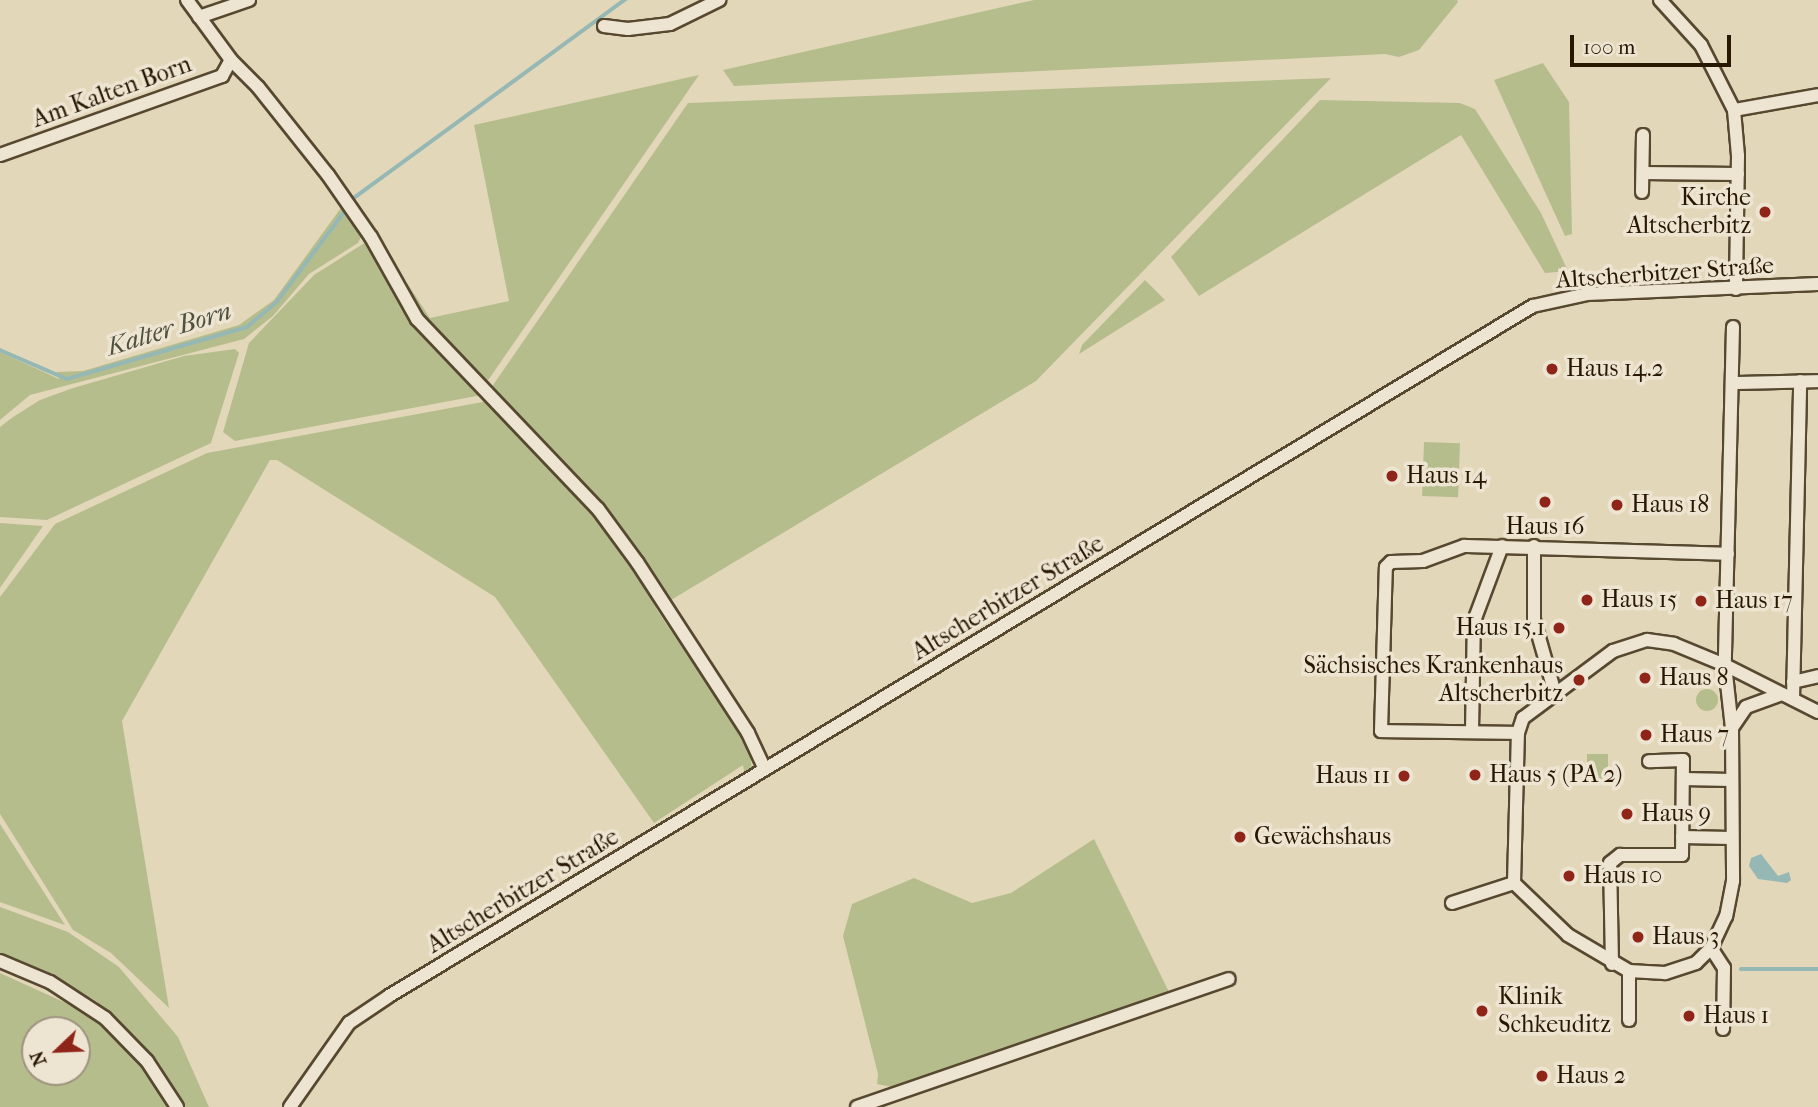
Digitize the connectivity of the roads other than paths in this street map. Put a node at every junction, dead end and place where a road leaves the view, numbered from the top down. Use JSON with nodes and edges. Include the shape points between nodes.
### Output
{"nodes":[{"id":1,"x":187,"y":0,"type":"edge"},
{"id":2,"x":249,"y":0,"type":"edge"},
{"id":3,"x":719,"y":0,"type":"edge"},
{"id":4,"x":1660,"y":0,"type":"edge"},
{"id":5,"x":199,"y":17,"type":"junction"},
{"id":6,"x":604,"y":26,"type":"dead end"},
{"id":7,"x":231,"y":60,"type":"junction"},
{"id":8,"x":1818,"y":95,"type":"edge"},
{"id":9,"x":1734,"y":110,"type":"junction"},
{"id":10,"x":1643,"y":135,"type":"dead end"},
{"id":11,"x":0,"y":155,"type":"edge"},
{"id":12,"x":1643,"y":173,"type":"junction"},
{"id":13,"x":1738,"y":174,"type":"junction"},
{"id":14,"x":1642,"y":192,"type":"dead end"},
{"id":15,"x":1818,"y":284,"type":"edge"},
{"id":16,"x":1736,"y":289,"type":"junction"},
{"id":17,"x":1733,"y":327,"type":"dead end"},
{"id":18,"x":1800,"y":381,"type":"junction"},
{"id":19,"x":1818,"y":381,"type":"edge"},
{"id":20,"x":1734,"y":383,"type":"junction"},
{"id":21,"x":1502,"y":546,"type":"junction"},
{"id":22,"x":1534,"y":546,"type":"junction"},
{"id":23,"x":1728,"y":554,"type":"junction"},
{"id":24,"x":1725,"y":665,"type":"junction"},
{"id":25,"x":1818,"y":676,"type":"edge"},
{"id":26,"x":1793,"y":681,"type":"junction"},
{"id":27,"x":1555,"y":693,"type":"junction"},
{"id":28,"x":1788,"y":696,"type":"junction"},
{"id":29,"x":1818,"y":712,"type":"edge"},
{"id":30,"x":1732,"y":728,"type":"junction"},
{"id":31,"x":1472,"y":731,"type":"junction"},
{"id":32,"x":1518,"y":733,"type":"junction"},
{"id":33,"x":1649,"y":761,"type":"dead end"},
{"id":34,"x":765,"y":769,"type":"junction"},
{"id":35,"x":1683,"y":779,"type":"junction"},
{"id":36,"x":1731,"y":780,"type":"junction"},
{"id":37,"x":1682,"y":836,"type":"junction"},
{"id":38,"x":1731,"y":838,"type":"junction"},
{"id":39,"x":1514,"y":883,"type":"junction"},
{"id":40,"x":1452,"y":903,"type":"dead end"},
{"id":41,"x":1711,"y":948,"type":"junction"},
{"id":42,"x":0,"y":961,"type":"edge"},
{"id":43,"x":1612,"y":964,"type":"junction"},
{"id":44,"x":1629,"y":971,"type":"junction"},
{"id":45,"x":1229,"y":979,"type":"dead end"},
{"id":46,"x":1629,"y":1020,"type":"dead end"},
{"id":47,"x":1723,"y":1029,"type":"dead end"},
{"id":48,"x":177,"y":1107,"type":"edge"},
{"id":49,"x":290,"y":1107,"type":"edge"},
{"id":50,"x":857,"y":1107,"type":"edge"}],
"edges":[{"from":1,"to":5,"type":"street"},
{"from":2,"to":5,"type":"street"},
{"from":3,"to":6,"type":"street","via":[[670,24],[628,29]]},
{"from":4,"to":9,"type":"street","via":[[1701,45]]},
{"from":5,"to":7,"type":"street"},
{"from":7,"to":11,"type":"street","name":"Am Kalten Born","via":[[222,76]]},
{"from":7,"to":34,"type":"street","via":[[328,175],[371,237],[417,319],[598,509],[748,733]]},
{"from":8,"to":9,"type":"street"},
{"from":9,"to":13,"type":"street"},
{"from":10,"to":12,"type":"street"},
{"from":12,"to":13,"type":"street"},
{"from":12,"to":14,"type":"street"},
{"from":13,"to":16,"type":"street"},
{"from":15,"to":16,"type":"street","name":"Altscherbitzer Straße"},
{"from":16,"to":34,"type":"street","name":"Altscherbitzer Straße","via":[[1587,295],[1533,306]]},
{"from":17,"to":20,"type":"street"},
{"from":18,"to":19,"type":"street"},
{"from":18,"to":20,"type":"street"},
{"from":18,"to":26,"type":"street"},
{"from":20,"to":23,"type":"street"},
{"from":21,"to":22,"type":"street"},
{"from":21,"to":31,"type":"street","via":[[1474,621]]},
{"from":21,"to":31,"type":"street","via":[[1464,546],[1432,559],[1391,562],[1385,567],[1381,731]]},
{"from":22,"to":23,"type":"street"},
{"from":22,"to":27,"type":"street","via":[[1534,620]]},
{"from":23,"to":24,"type":"street"},
{"from":24,"to":27,"type":"street","via":[[1674,644],[1647,640],[1613,651]]},
{"from":24,"to":28,"type":"street"},
{"from":24,"to":30,"type":"street"},
{"from":25,"to":26,"type":"street"},
{"from":26,"to":28,"type":"street"},
{"from":27,"to":32,"type":"street","via":[[1523,718]]},
{"from":28,"to":29,"type":"street"},
{"from":28,"to":30,"type":"street","via":[[1746,707]]},
{"from":30,"to":36,"type":"street"},
{"from":31,"to":32,"type":"street"},
{"from":32,"to":39,"type":"street"},
{"from":33,"to":35,"type":"street","via":[[1683,760]]},
{"from":34,"to":49,"type":"street","name":"Altscherbitzer Straße","via":[[349,1023]]},
{"from":35,"to":36,"type":"street"},
{"from":35,"to":37,"type":"street"},
{"from":36,"to":38,"type":"street"},
{"from":37,"to":38,"type":"street"},
{"from":37,"to":43,"type":"street","via":[[1682,855],[1620,855],[1610,863]]},
{"from":38,"to":41,"type":"street","via":[[1733,881],[1726,916]]},
{"from":39,"to":40,"type":"street"},
{"from":39,"to":43,"type":"street","via":[[1568,935]]},
{"from":41,"to":44,"type":"street","via":[[1683,970]]},
{"from":41,"to":47,"type":"street","via":[[1724,968]]},
{"from":42,"to":48,"type":"street","via":[[60,987],[105,1018],[147,1061]]},
{"from":43,"to":44,"type":"street"},
{"from":44,"to":46,"type":"street"},
{"from":45,"to":50,"type":"street"}]}
